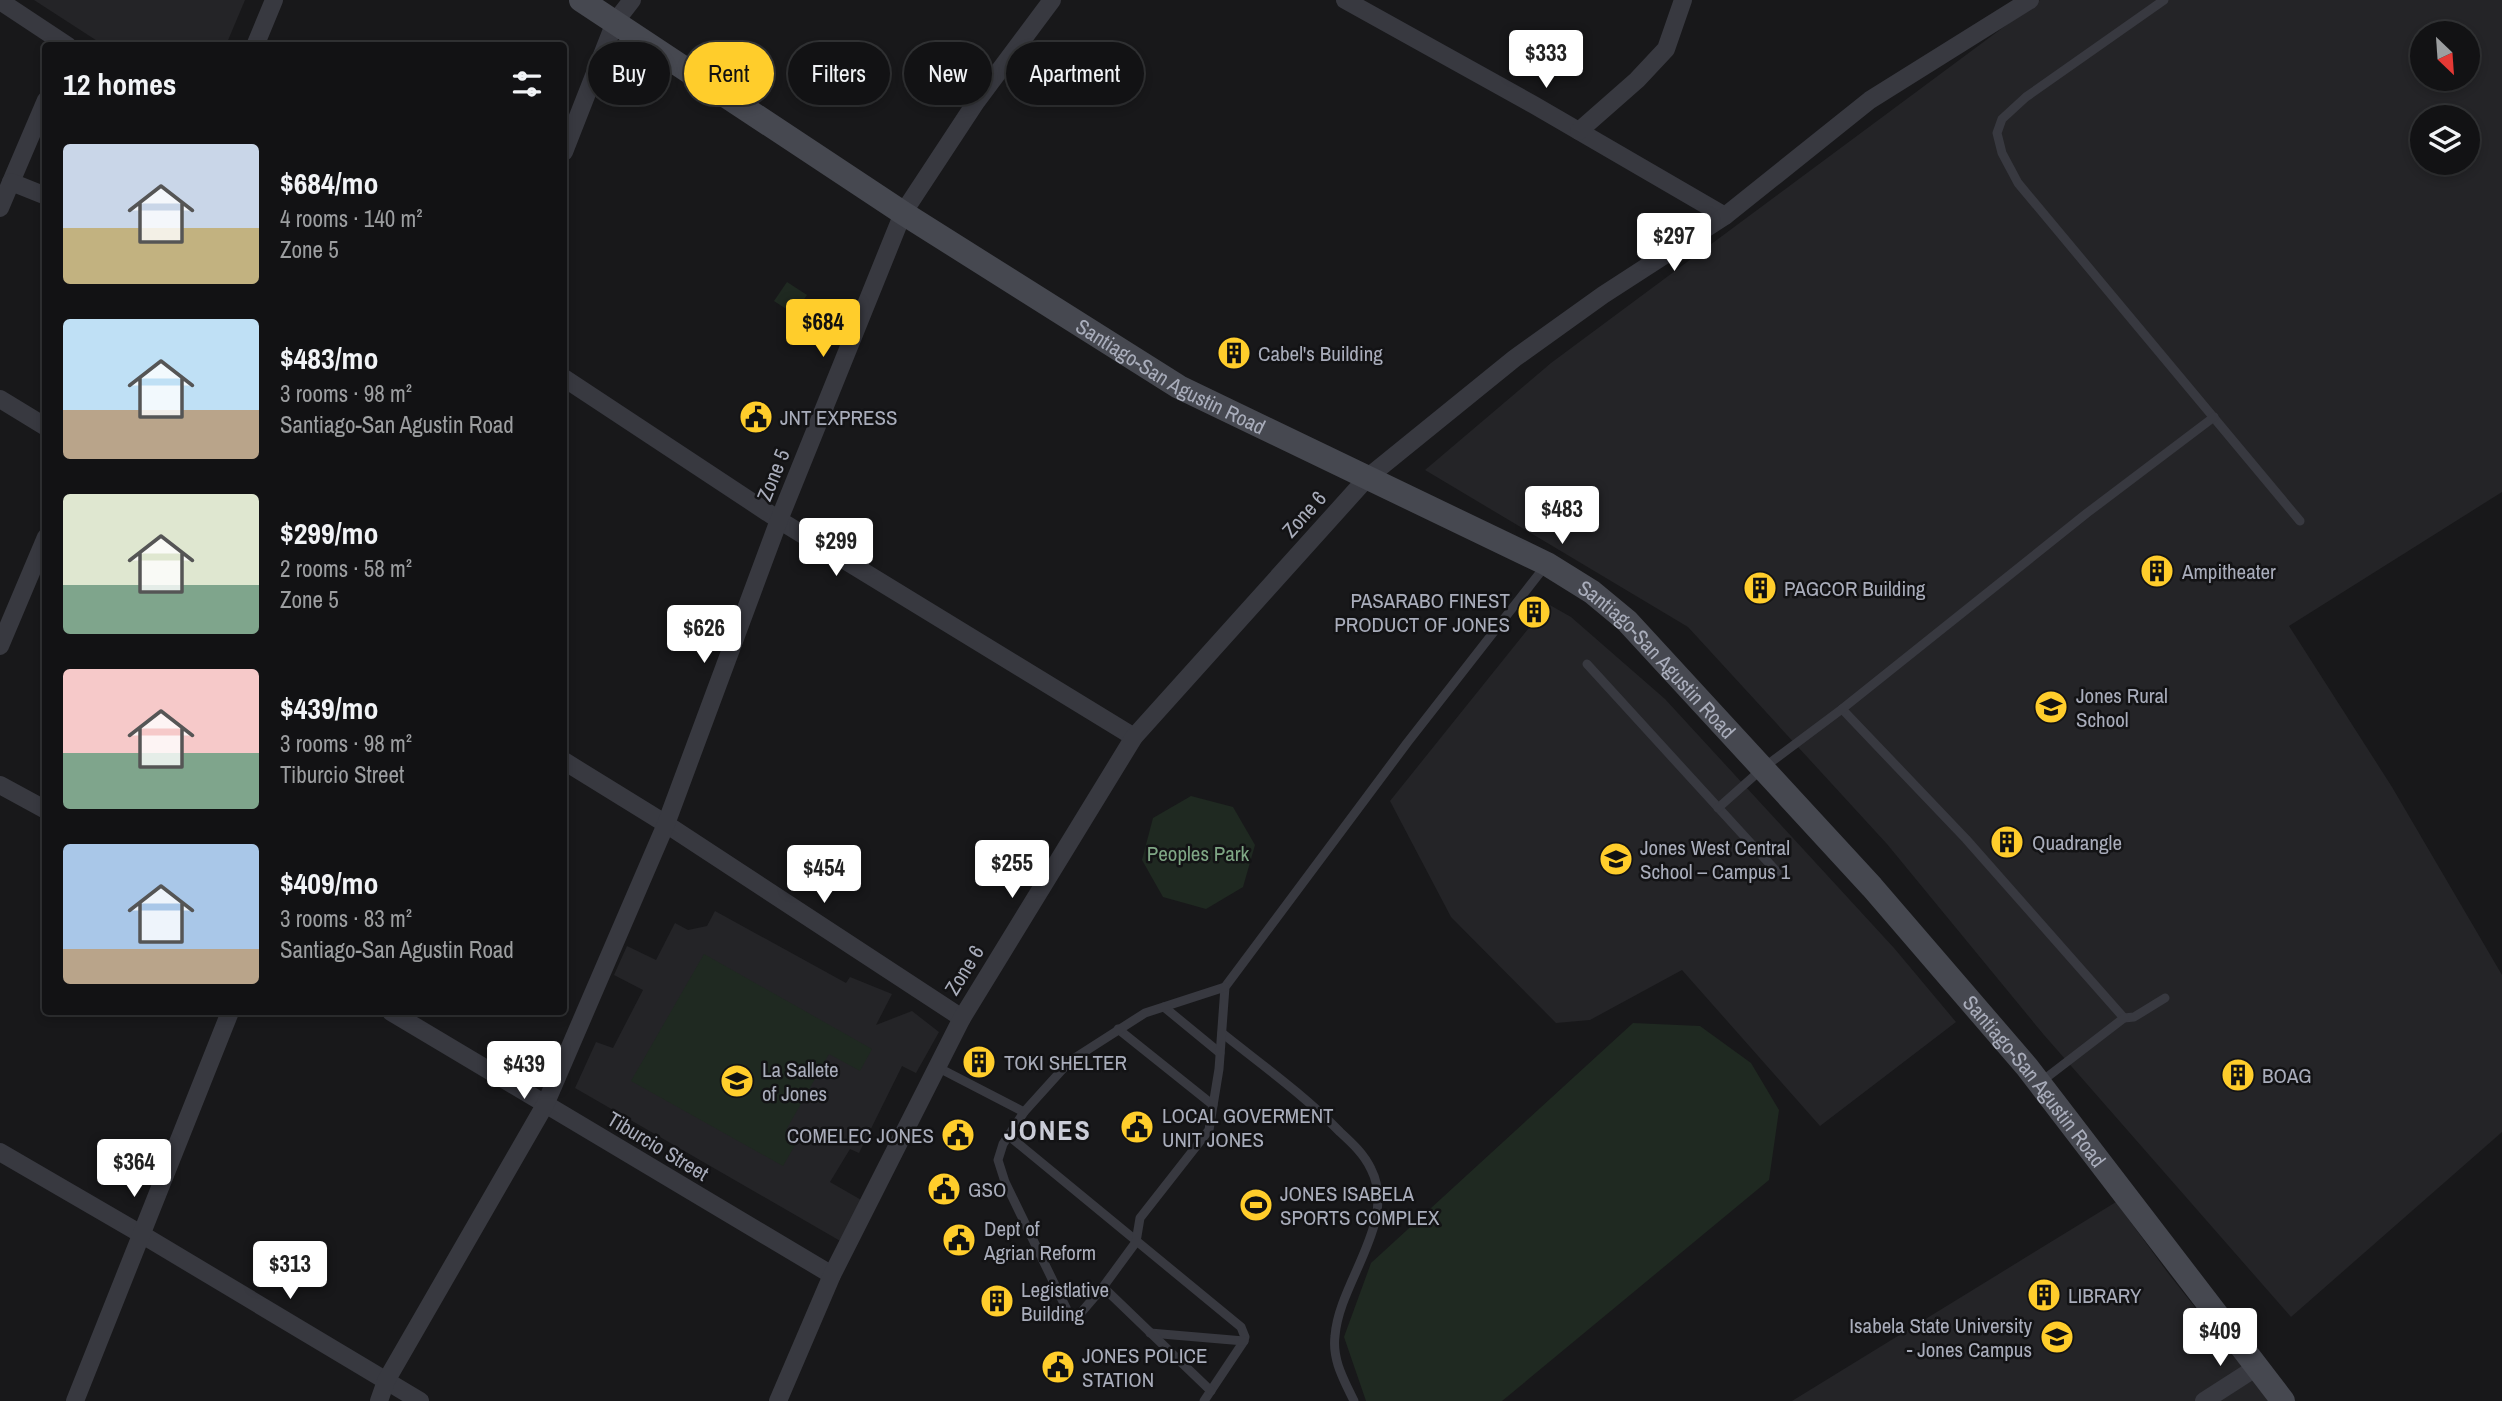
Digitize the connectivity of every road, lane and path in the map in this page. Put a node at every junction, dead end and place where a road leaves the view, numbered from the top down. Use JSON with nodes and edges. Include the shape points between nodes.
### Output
{"nodes":[{"id":1,"x":274,"y":0,"type":"edge"},
{"id":2,"x":581,"y":0,"type":"edge"},
{"id":3,"x":632,"y":0,"type":"edge"},
{"id":4,"x":1052,"y":0,"type":"edge"},
{"id":5,"x":1345,"y":0,"type":"edge"},
{"id":6,"x":1682,"y":0,"type":"edge"},
{"id":7,"x":2030,"y":0,"type":"edge"},
{"id":8,"x":2164,"y":0,"type":"edge"},
{"id":9,"x":0,"y":1,"type":"edge"},
{"id":10,"x":615,"y":22,"type":"junction"},
{"id":11,"x":62,"y":42,"type":"edge"},
{"id":12,"x":258,"y":42,"type":"edge"},
{"id":13,"x":42,"y":109,"type":"edge"},
{"id":14,"x":1579,"y":131,"type":"junction"},
{"id":15,"x":567,"y":144,"type":"edge"},
{"id":16,"x":11,"y":182,"type":"junction"},
{"id":17,"x":42,"y":194,"type":"edge"},
{"id":18,"x":0,"y":208,"type":"edge"},
{"id":19,"x":903,"y":213,"type":"junction"},
{"id":20,"x":1726,"y":216,"type":"junction"},
{"id":21,"x":567,"y":380,"type":"edge"},
{"id":22,"x":0,"y":399,"type":"edge"},
{"id":23,"x":2214,"y":417,"type":"junction"},
{"id":24,"x":42,"y":425,"type":"edge"},
{"id":25,"x":1367,"y":478,"type":"junction"},
{"id":26,"x":779,"y":520,"type":"junction"},
{"id":27,"x":2300,"y":521,"type":"dead end"},
{"id":28,"x":42,"y":546,"type":"edge"},
{"id":29,"x":1547,"y":564,"type":"junction"},
{"id":30,"x":0,"y":646,"type":"edge"},
{"id":31,"x":1587,"y":664,"type":"dead end"},
{"id":32,"x":1842,"y":709,"type":"junction"},
{"id":33,"x":1134,"y":737,"type":"junction"},
{"id":34,"x":567,"y":763,"type":"edge"},
{"id":35,"x":1763,"y":768,"type":"junction"},
{"id":36,"x":0,"y":785,"type":"edge"},
{"id":37,"x":42,"y":808,"type":"edge"},
{"id":38,"x":1718,"y":808,"type":"junction"},
{"id":39,"x":666,"y":824,"type":"junction"},
{"id":40,"x":1777,"y":872,"type":"dead end"},
{"id":41,"x":1225,"y":987,"type":"junction"},
{"id":42,"x":2165,"y":998,"type":"dead end"},
{"id":43,"x":1164,"y":1007,"type":"junction"},
{"id":44,"x":229,"y":1015,"type":"edge"},
{"id":45,"x":396,"y":1015,"type":"edge"},
{"id":46,"x":962,"y":1018,"type":"junction"},
{"id":47,"x":2124,"y":1018,"type":"junction"},
{"id":48,"x":1118,"y":1029,"type":"junction"},
{"id":49,"x":1222,"y":1033,"type":"junction"},
{"id":50,"x":1220,"y":1053,"type":"junction"},
{"id":51,"x":937,"y":1067,"type":"junction"},
{"id":52,"x":2039,"y":1084,"type":"junction"},
{"id":53,"x":545,"y":1105,"type":"junction"},
{"id":54,"x":1213,"y":1105,"type":"junction"},
{"id":55,"x":1024,"y":1112,"type":"junction"},
{"id":56,"x":1009,"y":1136,"type":"junction"},
{"id":57,"x":0,"y":1152,"type":"edge"},
{"id":58,"x":141,"y":1234,"type":"junction"},
{"id":59,"x":1136,"y":1242,"type":"junction"},
{"id":60,"x":832,"y":1275,"type":"junction"},
{"id":61,"x":1102,"y":1287,"type":"junction"},
{"id":62,"x":1150,"y":1333,"type":"junction"},
{"id":63,"x":1244,"y":1341,"type":"junction"},
{"id":64,"x":2257,"y":1367,"type":"junction"},
{"id":65,"x":386,"y":1381,"type":"junction"},
{"id":66,"x":1210,"y":1391,"type":"junction"},
{"id":67,"x":75,"y":1401,"type":"edge"},
{"id":68,"x":379,"y":1401,"type":"edge"},
{"id":69,"x":420,"y":1401,"type":"edge"},
{"id":70,"x":778,"y":1401,"type":"edge"},
{"id":71,"x":1205,"y":1401,"type":"edge"},
{"id":72,"x":1354,"y":1401,"type":"edge"},
{"id":73,"x":2204,"y":1401,"type":"edge"},
{"id":74,"x":2283,"y":1401,"type":"edge"}],
"edges":[{"from":1,"to":12,"type":"street"},
{"from":2,"to":10,"type":"main road","name":"Santiago-San Agustin Road"},
{"from":3,"to":10,"type":"street"},
{"from":4,"to":19,"type":"street","name":"Zone 5","via":[[976,102]]},
{"from":5,"to":14,"type":"street"},
{"from":6,"to":14,"type":"street","via":[[1666,49]]},
{"from":7,"to":20,"type":"street","name":"Zone 6","via":[[1870,100]]},
{"from":8,"to":23,"type":"lane","via":[[2026,97],[2002,119],[1997,133],[2018,183]]},
{"from":9,"to":11,"type":"street"},
{"from":10,"to":15,"type":"street"},
{"from":10,"to":19,"type":"main road","name":"Santiago-San Agustin Road"},
{"from":13,"to":16,"type":"street"},
{"from":14,"to":20,"type":"street"},
{"from":16,"to":17,"type":"street"},
{"from":16,"to":18,"type":"street"},
{"from":19,"to":25,"type":"main road","name":"Santiago-San Agustin Road","via":[[1179,387]]},
{"from":19,"to":26,"type":"street","name":"Zone 5"},
{"from":20,"to":25,"type":"street","name":"Zone 6","via":[[1515,358]]},
{"from":21,"to":26,"type":"street"},
{"from":22,"to":24,"type":"street"},
{"from":23,"to":27,"type":"lane"},
{"from":23,"to":32,"type":"lane"},
{"from":25,"to":29,"type":"main road","name":"Santiago-San Agustin Road"},
{"from":25,"to":33,"type":"street","name":"Zone 6"},
{"from":26,"to":33,"type":"street"},
{"from":26,"to":39,"type":"street","name":"Zone 5"},
{"from":28,"to":30,"type":"street"},
{"from":29,"to":35,"type":"main road","name":"Santiago-San Agustin Road","via":[[1627,621]]},
{"from":29,"to":41,"type":"lane"},
{"from":31,"to":38,"type":"lane"},
{"from":32,"to":35,"type":"lane"},
{"from":32,"to":47,"type":"lane","via":[[1966,839]]},
{"from":33,"to":46,"type":"street","name":"Zone 6"},
{"from":34,"to":39,"type":"street"},
{"from":35,"to":38,"type":"lane"},
{"from":35,"to":52,"type":"main road","name":"Santiago-San Agustin Road"},
{"from":36,"to":37,"type":"street"},
{"from":38,"to":40,"type":"lane"},
{"from":39,"to":46,"type":"street"},
{"from":39,"to":53,"type":"street","name":"Zone 5"},
{"from":41,"to":43,"type":"lane"},
{"from":41,"to":49,"type":"lane"},
{"from":42,"to":47,"type":"lane"},
{"from":43,"to":48,"type":"lane"},
{"from":43,"to":50,"type":"lane"},
{"from":44,"to":58,"type":"street"},
{"from":45,"to":53,"type":"street","name":"Tiburcio Street"},
{"from":46,"to":51,"type":"street","name":"Zone 6"},
{"from":47,"to":52,"type":"lane"},
{"from":48,"to":54,"type":"lane"},
{"from":48,"to":55,"type":"lane","via":[[1070,1061]]},
{"from":49,"to":50,"type":"lane"},
{"from":49,"to":72,"type":"lane","via":[[1320,1111],[1362,1154],[1377,1181],[1374,1228],[1340,1308],[1334,1337],[1337,1365]]},
{"from":50,"to":54,"type":"lane"},
{"from":51,"to":55,"type":"lane"},
{"from":51,"to":60,"type":"street","name":"Zone 6"},
{"from":52,"to":64,"type":"main road","name":"Santiago-San Agustin Road"},
{"from":53,"to":60,"type":"street","name":"Tiburcio Street"},
{"from":53,"to":65,"type":"street","name":"Zone 5"},
{"from":54,"to":59,"type":"lane","via":[[1209,1130],[1140,1218]]},
{"from":55,"to":56,"type":"lane"},
{"from":56,"to":59,"type":"lane"},
{"from":56,"to":61,"type":"lane","via":[[998,1160],[1005,1182],[1069,1314],[1079,1315]]},
{"from":57,"to":58,"type":"street"},
{"from":58,"to":65,"type":"street"},
{"from":58,"to":67,"type":"street"},
{"from":59,"to":61,"type":"lane"},
{"from":59,"to":63,"type":"lane","via":[[1241,1327]]},
{"from":60,"to":70,"type":"street","name":"Zone 6"},
{"from":61,"to":62,"type":"lane"},
{"from":62,"to":63,"type":"lane"},
{"from":62,"to":66,"type":"lane"},
{"from":63,"to":66,"type":"lane"},
{"from":64,"to":73,"type":"street"},
{"from":64,"to":74,"type":"main road","name":"Santiago-San Agustin Road"},
{"from":65,"to":68,"type":"street","name":"Zone 5"},
{"from":65,"to":69,"type":"street"},
{"from":66,"to":71,"type":"lane"}]}
